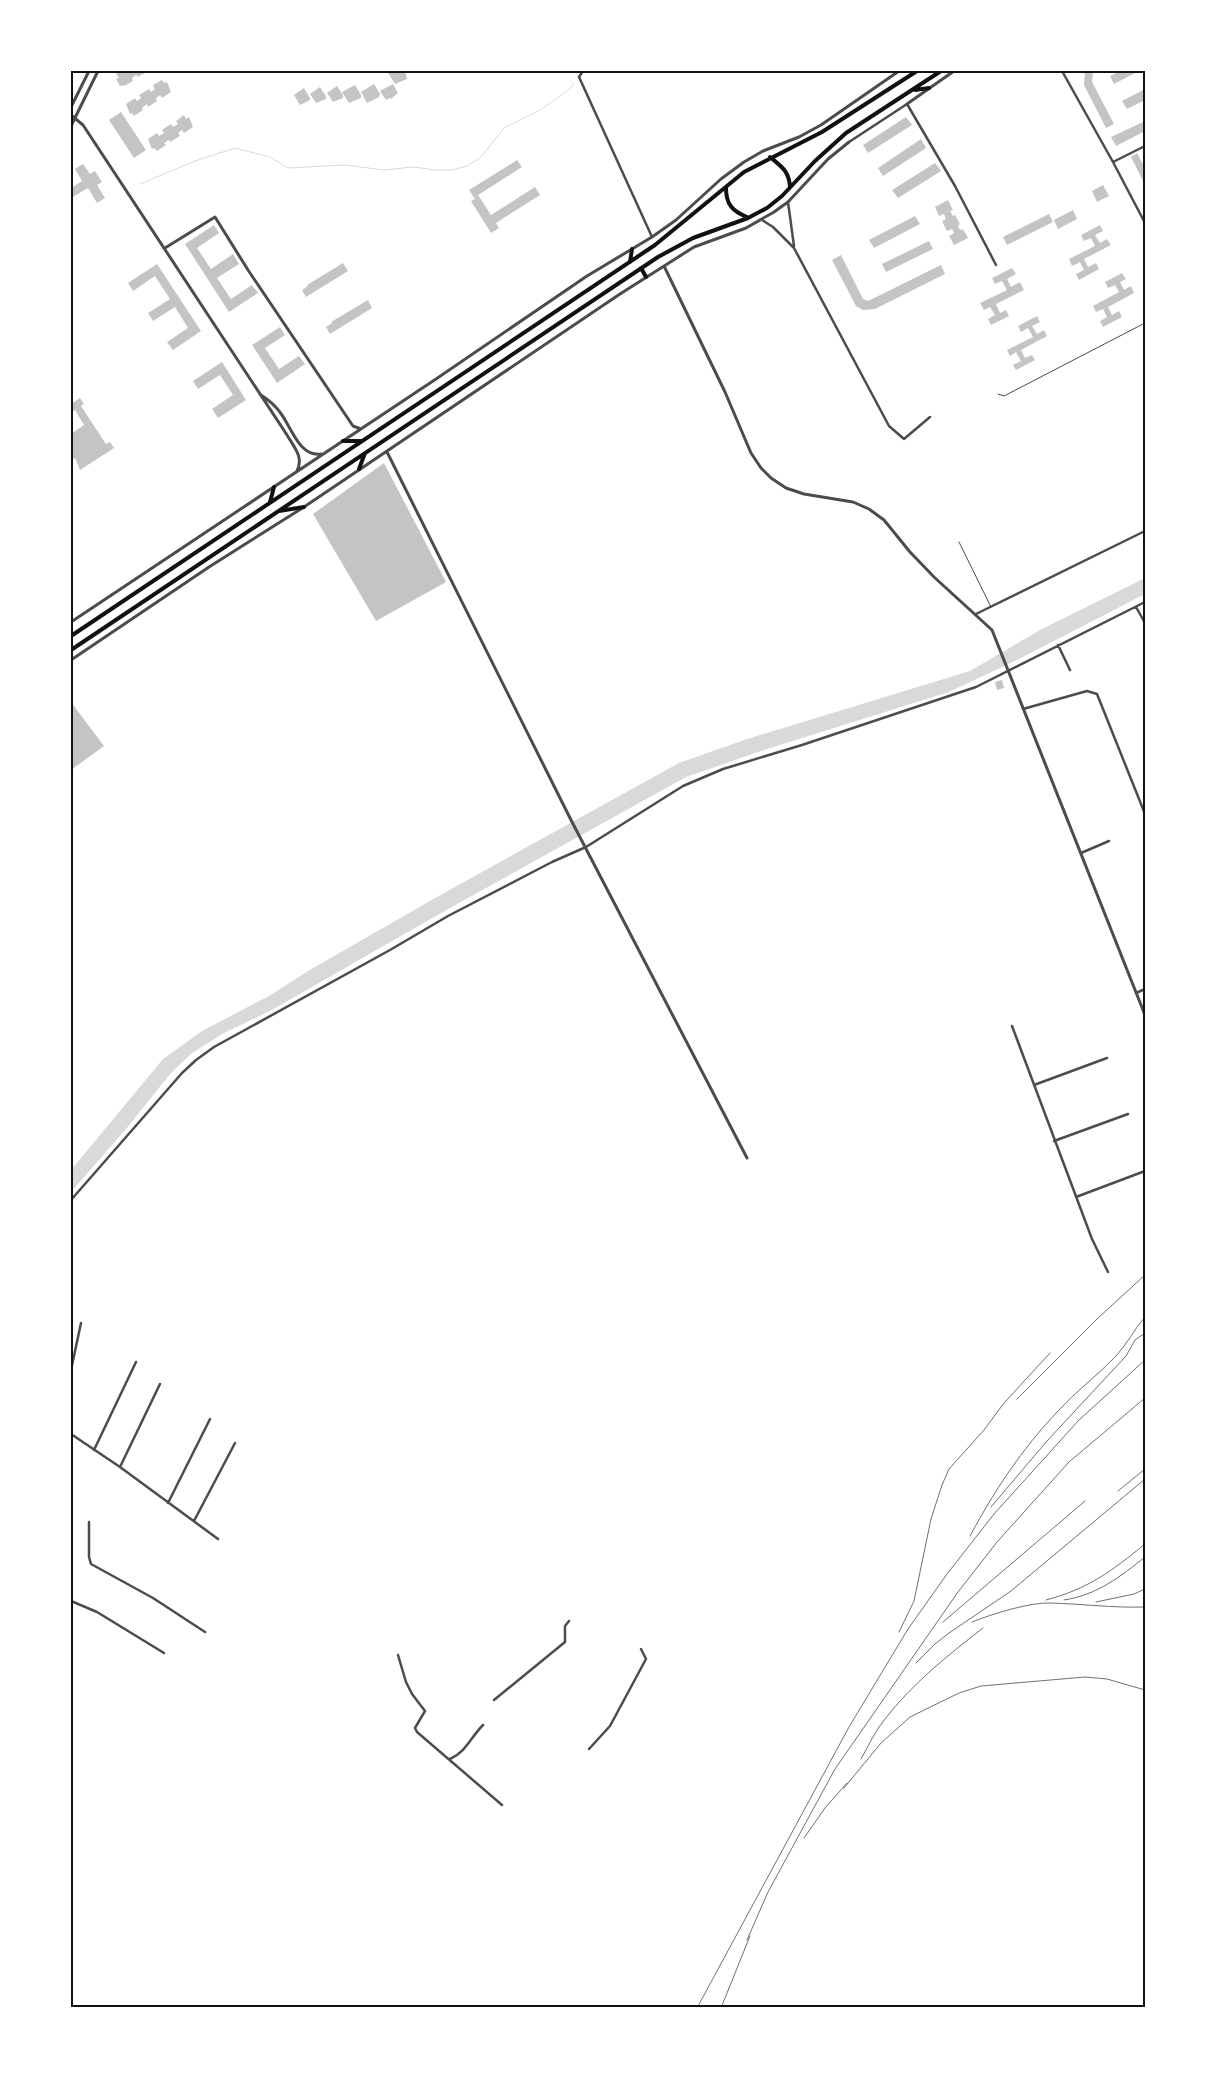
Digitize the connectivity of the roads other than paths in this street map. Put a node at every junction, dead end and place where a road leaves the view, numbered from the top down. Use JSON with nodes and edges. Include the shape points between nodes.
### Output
{"nodes":[{"id":1,"x":89,"y":71,"type":"edge"},
{"id":2,"x":98,"y":71,"type":"edge"},
{"id":3,"x":583,"y":71,"type":"edge"},
{"id":4,"x":899,"y":71,"type":"edge"},
{"id":5,"x":907,"y":71,"type":"edge"},
{"id":6,"x":917,"y":71,"type":"edge"},
{"id":7,"x":941,"y":71,"type":"edge"},
{"id":8,"x":954,"y":71,"type":"edge"},
{"id":9,"x":1062,"y":71,"type":"edge"},
{"id":10,"x":904,"y":80,"type":"junction"},
{"id":11,"x":930,"y":88,"type":"junction"},
{"id":12,"x":913,"y":90,"type":"junction"},
{"id":13,"x":906,"y":104,"type":"junction"},
{"id":14,"x":71,"y":107,"type":"edge"},
{"id":15,"x":71,"y":115,"type":"edge"},
{"id":16,"x":75,"y":118,"type":"junction"},
{"id":17,"x":71,"y":126,"type":"edge"},
{"id":18,"x":849,"y":142,"type":"joint"},
{"id":19,"x":1145,"y":146,"type":"edge"},
{"id":20,"x":770,"y":157,"type":"junction"},
{"id":21,"x":1114,"y":162,"type":"junction"},
{"id":22,"x":726,"y":188,"type":"junction"},
{"id":23,"x":790,"y":188,"type":"junction"},
{"id":24,"x":788,"y":202,"type":"junction"},
{"id":25,"x":748,"y":218,"type":"junction"},
{"id":26,"x":762,"y":220,"type":"junction"},
{"id":27,"x":1145,"y":224,"type":"edge"},
{"id":28,"x":652,"y":237,"type":"junction"},
{"id":29,"x":165,"y":248,"type":"junction"},
{"id":30,"x":794,"y":248,"type":"junction"},
{"id":31,"x":632,"y":249,"type":"junction"},
{"id":32,"x":630,"y":262,"type":"junction"},
{"id":33,"x":996,"y":265,"type":"dead end"},
{"id":34,"x":664,"y":266,"type":"junction"},
{"id":35,"x":641,"y":268,"type":"junction"},
{"id":36,"x":646,"y":278,"type":"junction"},
{"id":37,"x":1145,"y":323,"type":"edge"},
{"id":38,"x":444,"y":386,"type":"junction"},
{"id":39,"x":258,"y":392,"type":"junction"},
{"id":40,"x":998,"y":394,"type":"dead end"},
{"id":41,"x":451,"y":396,"type":"junction"},
{"id":42,"x":930,"y":417,"type":"dead end"},
{"id":43,"x":362,"y":428,"type":"junction"},
{"id":44,"x":343,"y":441,"type":"junction"},
{"id":45,"x":361,"y":441,"type":"junction"},
{"id":46,"x":365,"y":452,"type":"junction"},
{"id":47,"x":387,"y":452,"type":"junction"},
{"id":48,"x":322,"y":454,"type":"junction"},
{"id":49,"x":360,"y":469,"type":"junction"},
{"id":50,"x":297,"y":472,"type":"junction"},
{"id":51,"x":274,"y":487,"type":"junction"},
{"id":52,"x":270,"y":502,"type":"junction"},
{"id":53,"x":304,"y":507,"type":"junction"},
{"id":54,"x":277,"y":511,"type":"junction"},
{"id":55,"x":1145,"y":531,"type":"edge"},
{"id":56,"x":960,"y":542,"type":"dead end"},
{"id":57,"x":1145,"y":602,"type":"edge"},
{"id":58,"x":1136,"y":606,"type":"junction"},
{"id":59,"x":991,"y":608,"type":"junction"},
{"id":60,"x":976,"y":614,"type":"junction"},
{"id":61,"x":71,"y":622,"type":"edge"},
{"id":62,"x":1145,"y":623,"type":"edge"},
{"id":63,"x":71,"y":636,"type":"edge"},
{"id":64,"x":1058,"y":645,"type":"junction"},
{"id":65,"x":71,"y":650,"type":"edge"},
{"id":66,"x":71,"y":660,"type":"edge"},
{"id":67,"x":1070,"y":670,"type":"dead end"},
{"id":68,"x":1009,"y":672,"type":"junction"},
{"id":69,"x":1023,"y":709,"type":"junction"},
{"id":70,"x":1145,"y":814,"type":"edge"},
{"id":71,"x":1109,"y":841,"type":"dead end"},
{"id":72,"x":586,"y":847,"type":"junction"},
{"id":73,"x":1081,"y":853,"type":"junction"},
{"id":74,"x":1145,"y":989,"type":"edge"},
{"id":75,"x":1136,"y":993,"type":"junction"},
{"id":76,"x":1145,"y":1015,"type":"edge"},
{"id":77,"x":1012,"y":1026,"type":"dead end"},
{"id":78,"x":1107,"y":1058,"type":"dead end"},
{"id":79,"x":1034,"y":1085,"type":"junction"},
{"id":80,"x":1128,"y":1114,"type":"dead end"},
{"id":81,"x":1054,"y":1141,"type":"junction"},
{"id":82,"x":747,"y":1158,"type":"dead end"},
{"id":83,"x":1145,"y":1170,"type":"edge"},
{"id":84,"x":1076,"y":1197,"type":"junction"},
{"id":85,"x":71,"y":1200,"type":"edge"},
{"id":86,"x":1108,"y":1272,"type":"dead end"},
{"id":87,"x":81,"y":1323,"type":"dead end"},
{"id":88,"x":136,"y":1362,"type":"dead end"},
{"id":89,"x":71,"y":1370,"type":"edge"},
{"id":90,"x":160,"y":1384,"type":"dead end"},
{"id":91,"x":210,"y":1419,"type":"dead end"},
{"id":92,"x":71,"y":1434,"type":"edge"},
{"id":93,"x":234,"y":1443,"type":"dead end"},
{"id":94,"x":94,"y":1450,"type":"junction"},
{"id":95,"x":120,"y":1467,"type":"junction"},
{"id":96,"x":168,"y":1502,"type":"junction"},
{"id":97,"x":194,"y":1521,"type":"junction"},
{"id":98,"x":89,"y":1522,"type":"dead end"},
{"id":99,"x":218,"y":1539,"type":"dead end"},
{"id":100,"x":71,"y":1601,"type":"edge"},
{"id":101,"x":569,"y":1621,"type":"dead end"},
{"id":102,"x":205,"y":1632,"type":"dead end"},
{"id":103,"x":642,"y":1648,"type":"dead end"},
{"id":104,"x":164,"y":1653,"type":"dead end"},
{"id":105,"x":398,"y":1655,"type":"dead end"},
{"id":106,"x":494,"y":1700,"type":"dead end"},
{"id":107,"x":483,"y":1725,"type":"dead end"},
{"id":108,"x":589,"y":1749,"type":"dead end"},
{"id":109,"x":450,"y":1759,"type":"junction"},
{"id":110,"x":502,"y":1805,"type":"dead end"}],
"edges":[{"from":1,"to":14,"type":"street"},
{"from":2,"to":16,"type":"street"},
{"from":3,"to":28,"type":"street","via":[[579,77]]},
{"from":4,"to":28,"type":"street","via":[[815,129],[744,162]]},
{"from":5,"to":10,"type":"highway"},
{"from":6,"to":10,"type":"highway"},
{"from":7,"to":12,"type":"highway"},
{"from":8,"to":11,"type":"street"},
{"from":9,"to":21,"type":"street"},
{"from":10,"to":20,"type":"highway","via":[[822,132]]},
{"from":11,"to":12,"type":"highway"},
{"from":11,"to":13,"type":"street"},
{"from":12,"to":23,"type":"highway","via":[[846,133]]},
{"from":13,"to":18,"type":"street"},
{"from":13,"to":33,"type":"street","via":[[955,186]]},
{"from":15,"to":16,"type":"street"},
{"from":16,"to":17,"type":"street"},
{"from":16,"to":29,"type":"street","via":[[83,125]]},
{"from":18,"to":24,"type":"street","via":[[828,159]]},
{"from":19,"to":21,"type":"street"},
{"from":20,"to":22,"type":"highway","via":[[744,172]]},
{"from":20,"to":23,"type":"highway","via":[[787,171]]},
{"from":21,"to":27,"type":"street"},
{"from":22,"to":25,"type":"highway","via":[[728,204]]},
{"from":22,"to":32,"type":"highway"},
{"from":23,"to":25,"type":"highway","via":[[767,208]]},
{"from":24,"to":26,"type":"street"},
{"from":24,"to":30,"type":"street"},
{"from":25,"to":35,"type":"highway","via":[[693,238]]},
{"from":26,"to":30,"type":"street"},
{"from":26,"to":34,"type":"street","via":[[700,244]]},
{"from":28,"to":31,"type":"street"},
{"from":29,"to":39,"type":"street"},
{"from":29,"to":43,"type":"street","via":[[215,217],[353,426]]},
{"from":30,"to":42,"type":"street","via":[[889,426],[904,439]]},
{"from":31,"to":32,"type":"highway"},
{"from":31,"to":43,"type":"street"},
{"from":32,"to":38,"type":"highway"},
{"from":34,"to":36,"type":"street"},
{"from":34,"to":60,"type":"street","via":[[751,453],[761,468],[786,488],[869,508],[884,520],[934,577]]},
{"from":35,"to":36,"type":"highway"},
{"from":35,"to":41,"type":"highway"},
{"from":36,"to":47,"type":"street"},
{"from":37,"to":40,"type":"lane","via":[[1004,396]]},
{"from":38,"to":41,"type":"highway"},
{"from":38,"to":45,"type":"highway"},
{"from":39,"to":48,"type":"street","via":[[279,410],[302,447],[314,455]]},
{"from":39,"to":50,"type":"street","via":[[299,455]]},
{"from":41,"to":46,"type":"highway"},
{"from":43,"to":44,"type":"street"},
{"from":44,"to":45,"type":"highway"},
{"from":44,"to":48,"type":"street"},
{"from":45,"to":52,"type":"highway"},
{"from":46,"to":49,"type":"highway"},
{"from":46,"to":54,"type":"highway"},
{"from":47,"to":49,"type":"street"},
{"from":47,"to":72,"type":"street"},
{"from":48,"to":50,"type":"street"},
{"from":49,"to":53,"type":"street"},
{"from":50,"to":51,"type":"street"},
{"from":51,"to":52,"type":"highway"},
{"from":51,"to":61,"type":"street"},
{"from":52,"to":63,"type":"highway"},
{"from":53,"to":54,"type":"highway"},
{"from":53,"to":66,"type":"street"},
{"from":54,"to":65,"type":"highway"},
{"from":55,"to":59,"type":"street"},
{"from":56,"to":59,"type":"lane"},
{"from":57,"to":58,"type":"street"},
{"from":58,"to":62,"type":"street"},
{"from":58,"to":64,"type":"street"},
{"from":59,"to":60,"type":"street"},
{"from":60,"to":68,"type":"street","via":[[992,630]]},
{"from":64,"to":67,"type":"street"},
{"from":64,"to":68,"type":"street"},
{"from":68,"to":69,"type":"street"},
{"from":68,"to":72,"type":"street","via":[[960,694],[723,769],[683,786]]},
{"from":69,"to":70,"type":"street","via":[[1087,691],[1097,694]]},
{"from":69,"to":73,"type":"street"},
{"from":71,"to":73,"type":"street"},
{"from":72,"to":82,"type":"street"},
{"from":72,"to":85,"type":"street","via":[[448,916],[214,1047],[182,1073]]},
{"from":73,"to":75,"type":"street"},
{"from":74,"to":75,"type":"street"},
{"from":75,"to":76,"type":"street"},
{"from":77,"to":79,"type":"street"},
{"from":78,"to":79,"type":"street"},
{"from":79,"to":81,"type":"street"},
{"from":80,"to":81,"type":"street"},
{"from":81,"to":84,"type":"street"},
{"from":83,"to":84,"type":"street"},
{"from":84,"to":86,"type":"street"},
{"from":87,"to":89,"type":"street"},
{"from":88,"to":94,"type":"street"},
{"from":90,"to":95,"type":"street"},
{"from":91,"to":96,"type":"street"},
{"from":92,"to":94,"type":"street"},
{"from":93,"to":97,"type":"street"},
{"from":94,"to":95,"type":"street"},
{"from":95,"to":96,"type":"street"},
{"from":96,"to":97,"type":"street"},
{"from":97,"to":99,"type":"street"},
{"from":98,"to":102,"type":"street","via":[[91,1564],[153,1598]]},
{"from":100,"to":104,"type":"street","via":[[97,1612]]},
{"from":101,"to":106,"type":"street","via":[[565,1642]]},
{"from":103,"to":108,"type":"street","via":[[646,1659],[610,1726]]},
{"from":105,"to":109,"type":"street","via":[[406,1682],[425,1711],[415,1728]]},
{"from":107,"to":109,"type":"street","via":[[462,1752]]},
{"from":109,"to":110,"type":"street"}]}
